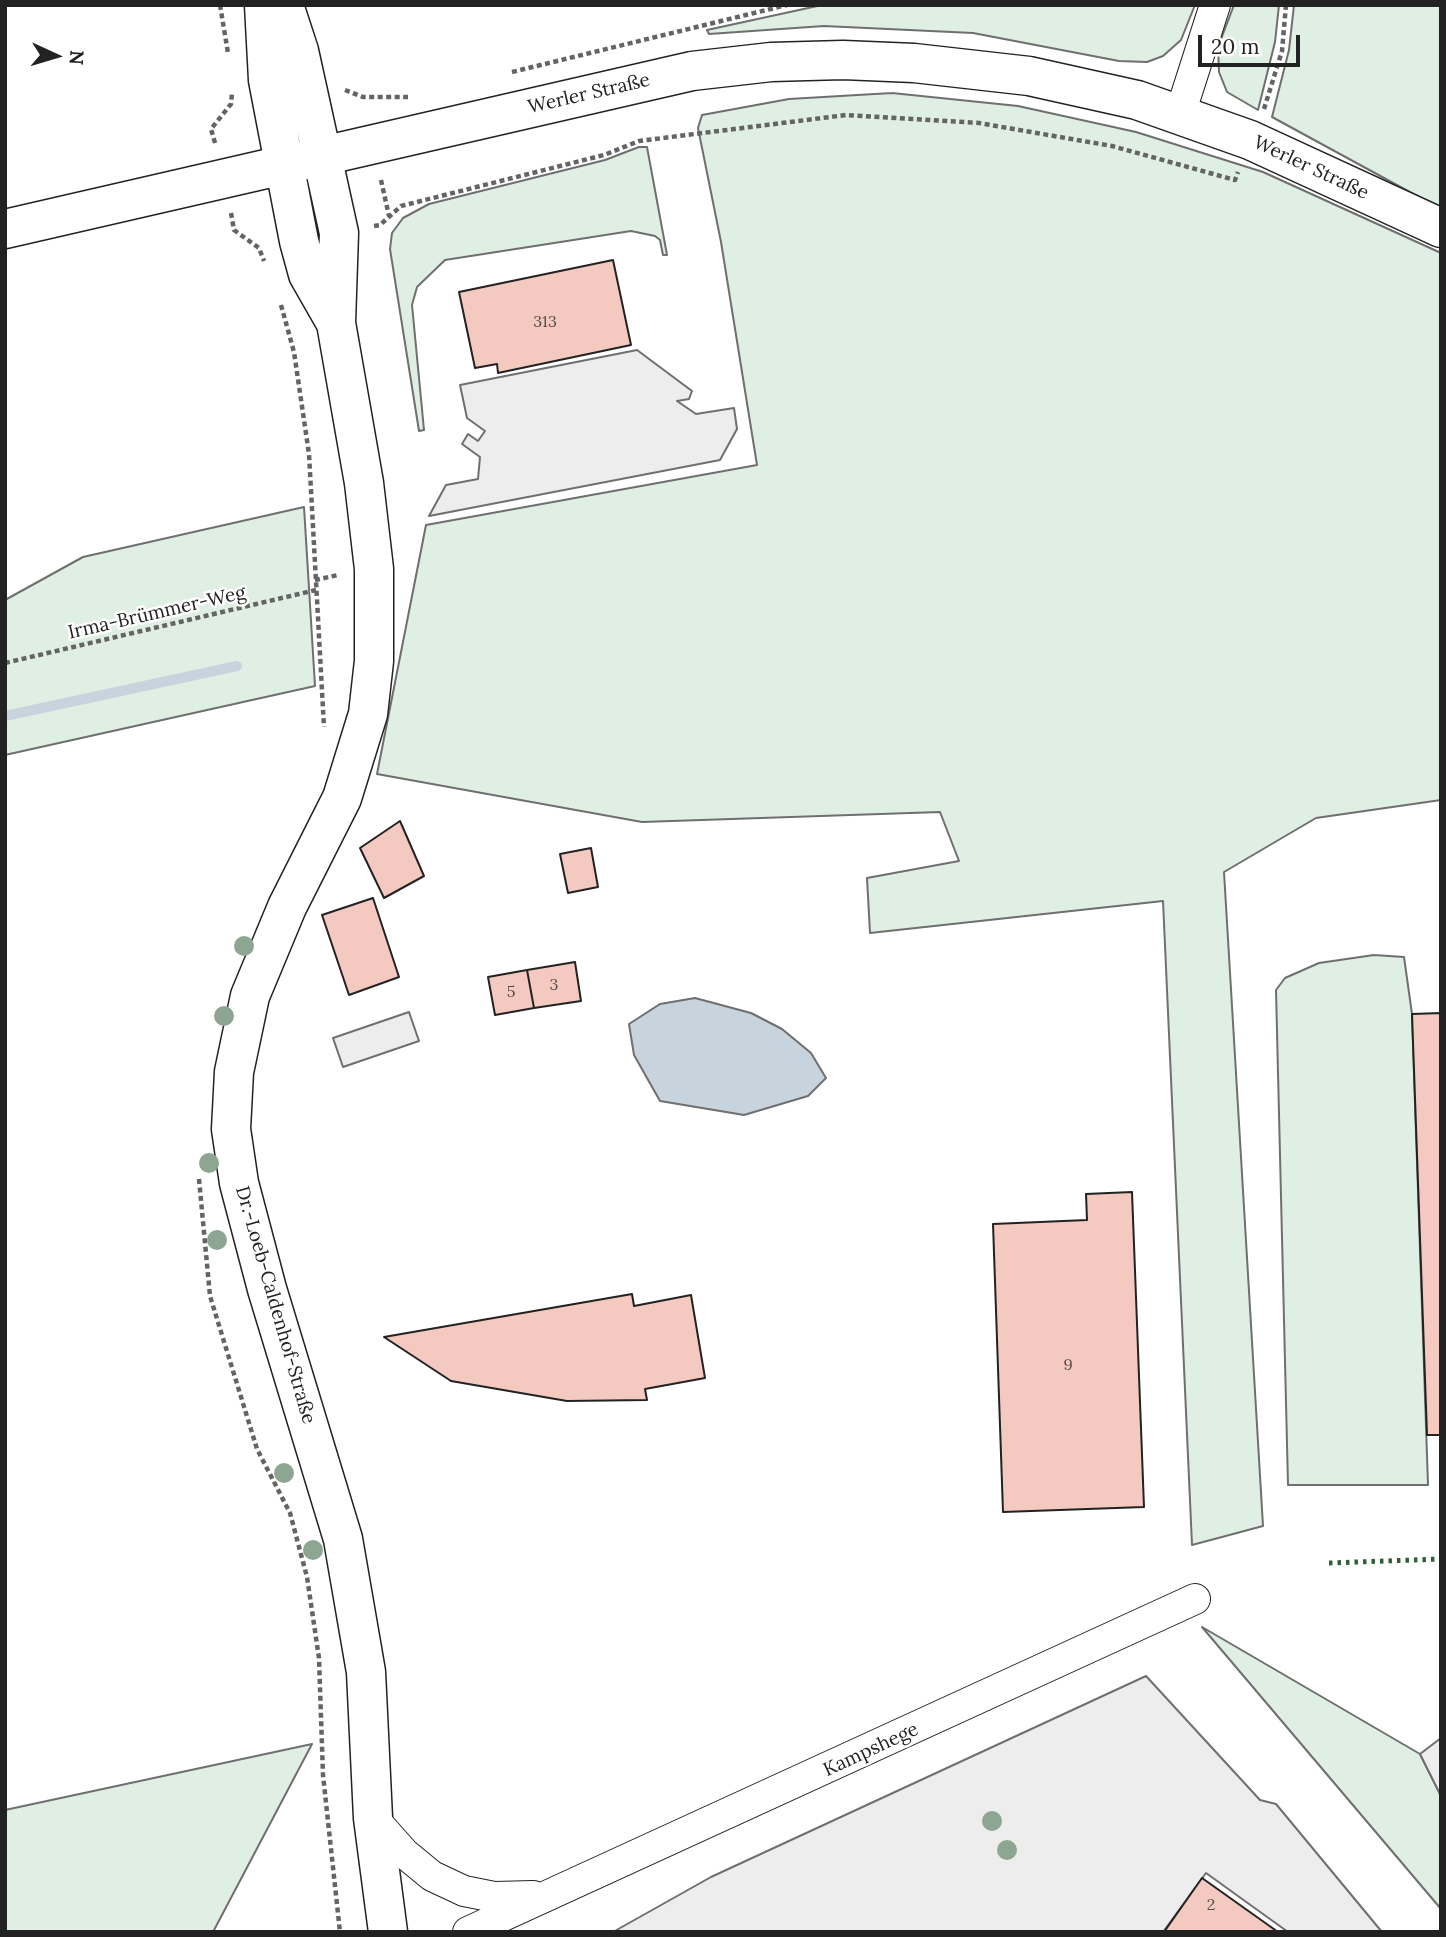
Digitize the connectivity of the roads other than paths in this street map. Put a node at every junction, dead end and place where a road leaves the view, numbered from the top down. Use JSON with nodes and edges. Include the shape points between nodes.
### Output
{"nodes":[{"id":1,"x":264,"y":5,"type":"edge"},
{"id":2,"x":284,"y":5,"type":"edge"},
{"id":3,"x":1215,"y":5,"type":"edge"},
{"id":4,"x":1180,"y":114,"type":"junction"},
{"id":5,"x":322,"y":158,"type":"junction"},
{"id":6,"x":285,"y":165,"type":"junction"},
{"id":7,"x":1441,"y":228,"type":"edge"},
{"id":8,"x":5,"y":229,"type":"edge"},
{"id":9,"x":335,"y":323,"type":"junction"},
{"id":10,"x":1195,"y":1599,"type":"dead end"},
{"id":11,"x":373,"y":1818,"type":"junction"},
{"id":12,"x":544,"y":1896,"type":"junction"},
{"id":13,"x":388,"y":1932,"type":"edge"},
{"id":14,"x":468,"y":1932,"type":"edge"}],
"edges":[{"from":1,"to":6,"type":"main road","name":"Dr.-Loeb-Caldenhof-Straße","via":[[268,79]]},
{"from":2,"to":5,"type":"main road","name":"Dr.-Loeb-Caldenhof-Straße"},
{"from":3,"to":4,"type":"street"},
{"from":4,"to":5,"type":"main road","name":"Werler Straße","via":[[1029,76],[914,63],[771,62],[650,79]]},
{"from":4,"to":7,"type":"main road","name":"Werler Straße","via":[[1251,140]]},
{"from":5,"to":6,"type":"main road","name":"Werler Straße"},
{"from":5,"to":9,"type":"main road","name":"Dr.-Loeb-Caldenhof-Straße","via":[[339,233]]},
{"from":6,"to":8,"type":"main road","name":"Werler Straße"},
{"from":6,"to":9,"type":"main road","name":"Dr.-Loeb-Caldenhof-Straße","via":[[307,274]]},
{"from":9,"to":11,"type":"main road","name":"Dr.-Loeb-Caldenhof-Straße","via":[[364,483],[374,569],[371,691],[358,756],[342,798],[287,907],[250,996],[234,1072],[231,1129],[239,1183],[267,1289],[343,1539],[366,1672]]},
{"from":10,"to":12,"type":"street","name":"Kampshege"},
{"from":11,"to":12,"type":"street","name":"Kampshege","via":[[432,1876],[464,1891],[494,1897]]},
{"from":11,"to":13,"type":"main road","name":"Dr.-Loeb-Caldenhof-Straße"},
{"from":12,"to":14,"type":"street","name":"Kampshege"}]}
